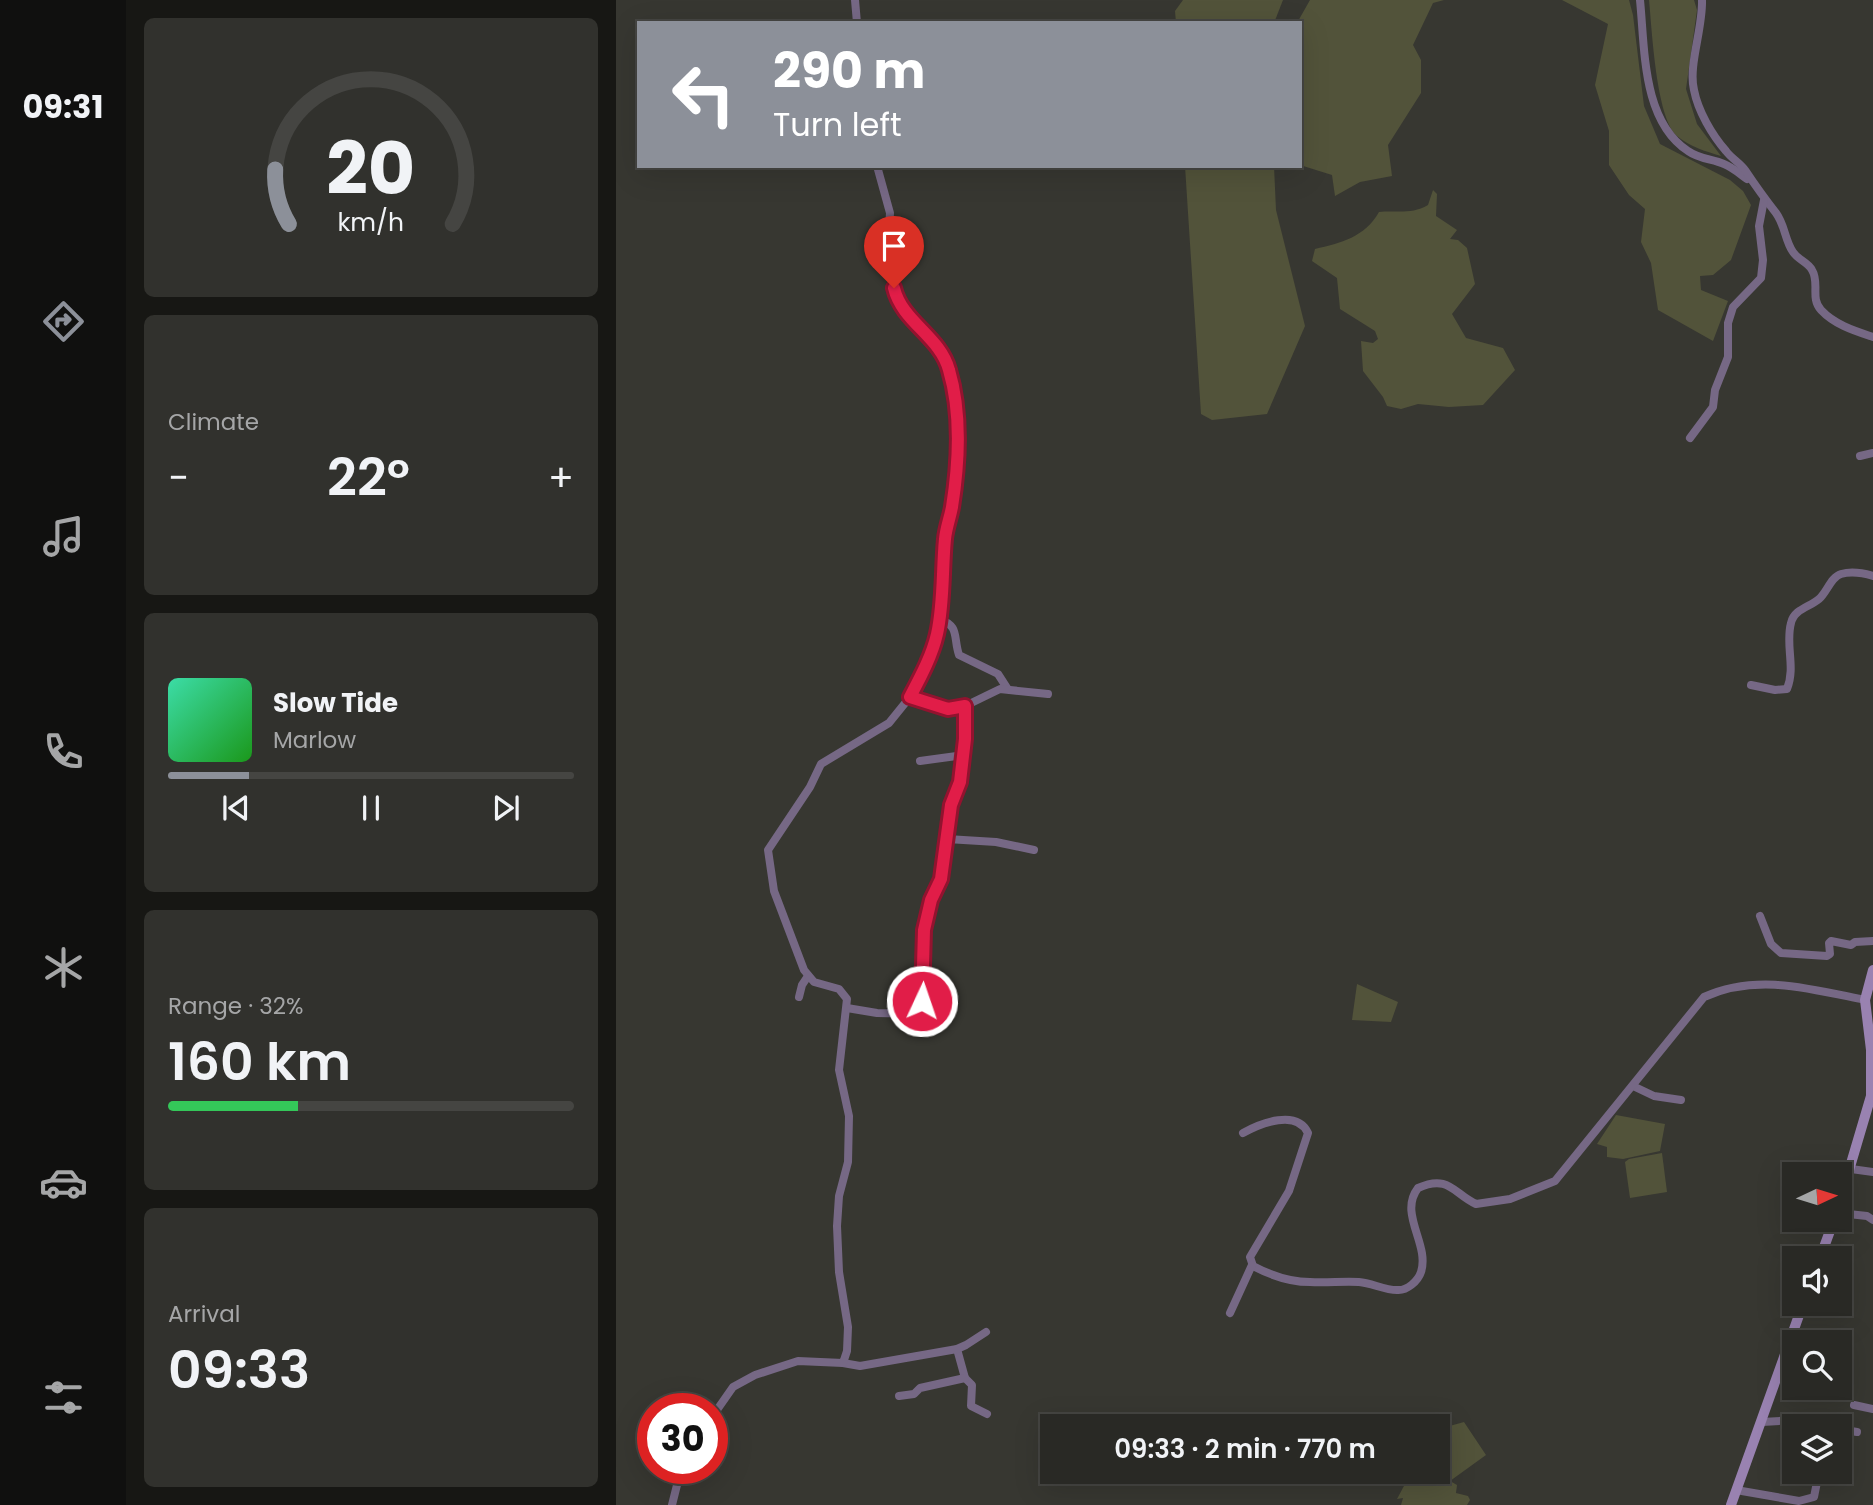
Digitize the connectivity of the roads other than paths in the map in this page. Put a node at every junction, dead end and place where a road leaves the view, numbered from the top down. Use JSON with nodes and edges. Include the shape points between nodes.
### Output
{"nodes":[{"id":1,"x":855,"y":0,"type":"edge"},
{"id":2,"x":1640,"y":0,"type":"edge"},
{"id":3,"x":1702,"y":0,"type":"edge"},
{"id":4,"x":857,"y":21,"type":"edge"},
{"id":5,"x":878,"y":168,"type":"edge"},
{"id":6,"x":1749,"y":180,"type":"junction"},
{"id":7,"x":1764,"y":200,"type":"junction"},
{"id":8,"x":1873,"y":337,"type":"edge"},
{"id":9,"x":1690,"y":438,"type":"dead end"},
{"id":10,"x":1873,"y":453,"type":"edge"},
{"id":11,"x":1860,"y":456,"type":"dead end"},
{"id":12,"x":1873,"y":576,"type":"edge"},
{"id":13,"x":939,"y":619,"type":"junction"},
{"id":14,"x":1751,"y":685,"type":"dead end"},
{"id":15,"x":1007,"y":688,"type":"junction"},
{"id":16,"x":1048,"y":694,"type":"dead end"},
{"id":17,"x":910,"y":697,"type":"junction"},
{"id":18,"x":965,"y":706,"type":"junction"},
{"id":19,"x":964,"y":755,"type":"junction"},
{"id":20,"x":920,"y":761,"type":"dead end"},
{"id":21,"x":947,"y":839,"type":"junction"},
{"id":22,"x":1034,"y":850,"type":"dead end"},
{"id":23,"x":1760,"y":916,"type":"dead end"},
{"id":24,"x":1873,"y":941,"type":"edge"},
{"id":25,"x":1873,"y":970,"type":"edge"},
{"id":26,"x":808,"y":976,"type":"junction"},
{"id":27,"x":799,"y":996,"type":"dead end"},
{"id":28,"x":1865,"y":1000,"type":"junction"},
{"id":29,"x":847,"y":1009,"type":"junction"},
{"id":30,"x":1872,"y":1077,"type":"edge"},
{"id":31,"x":1633,"y":1086,"type":"junction"},
{"id":32,"x":1681,"y":1100,"type":"dead end"},
{"id":33,"x":1243,"y":1133,"type":"dead end"},
{"id":34,"x":1852,"y":1166,"type":"edge"},
{"id":35,"x":1852,"y":1169,"type":"edge"},
{"id":36,"x":1873,"y":1172,"type":"edge"},
{"id":37,"x":1852,"y":1214,"type":"edge"},
{"id":38,"x":1873,"y":1220,"type":"edge"},
{"id":39,"x":1252,"y":1265,"type":"junction"},
{"id":40,"x":1230,"y":1313,"type":"dead end"},
{"id":41,"x":1799,"y":1316,"type":"edge"},
{"id":42,"x":986,"y":1332,"type":"dead end"},
{"id":43,"x":957,"y":1349,"type":"junction"},
{"id":44,"x":843,"y":1363,"type":"junction"},
{"id":45,"x":965,"y":1378,"type":"junction"},
{"id":46,"x":728,"y":1394,"type":"edge"},
{"id":47,"x":899,"y":1396,"type":"dead end"},
{"id":48,"x":1854,"y":1405,"type":"dead end"},
{"id":49,"x":1873,"y":1409,"type":"edge"},
{"id":50,"x":987,"y":1414,"type":"dead end"},
{"id":51,"x":1782,"y":1421,"type":"edge"},
{"id":52,"x":1762,"y":1422,"type":"junction"},
{"id":53,"x":1852,"y":1431,"type":"edge"},
{"id":54,"x":1857,"y":1432,"type":"dead end"},
{"id":55,"x":678,"y":1484,"type":"edge"},
{"id":56,"x":1817,"y":1484,"type":"edge"},
{"id":57,"x":1736,"y":1490,"type":"junction"},
{"id":58,"x":672,"y":1505,"type":"edge"},
{"id":59,"x":1731,"y":1505,"type":"edge"}],
"edges":[{"from":1,"to":4,"type":"street"},
{"from":2,"to":6,"type":"street","via":[[1652,93],[1670,136],[1689,152],[1725,164]]},
{"from":3,"to":6,"type":"street","via":[[1693,89],[1706,120]]},
{"from":5,"to":13,"type":"street","via":[[890,213],[897,299],[937,345],[949,369],[957,420],[958,460],[945,536]]},
{"from":6,"to":7,"type":"street"},
{"from":7,"to":8,"type":"street","via":[[1777,215],[1792,251],[1814,273],[1814,295],[1821,310]]},
{"from":7,"to":9,"type":"street","via":[[1759,226],[1761,278],[1733,307],[1728,357],[1713,407]]},
{"from":10,"to":11,"type":"street"},
{"from":12,"to":14,"type":"street","via":[[1860,572],[1836,576],[1818,600],[1793,618],[1787,689]]},
{"from":13,"to":15,"type":"street","via":[[950,622],[956,632],[958,655],[998,674]]},
{"from":13,"to":17,"type":"street","via":[[937,635]]},
{"from":15,"to":16,"type":"street"},
{"from":15,"to":18,"type":"street"},
{"from":17,"to":18,"type":"street","via":[[948,709]]},
{"from":17,"to":26,"type":"street","via":[[889,723],[821,764],[768,850],[774,891]]},
{"from":18,"to":19,"type":"street"},
{"from":19,"to":20,"type":"street"},
{"from":19,"to":21,"type":"street"},
{"from":21,"to":22,"type":"street"},
{"from":21,"to":29,"type":"street","via":[[941,879],[924,930],[920,1014]]},
{"from":23,"to":24,"type":"street","via":[[1771,944],[1786,955],[1827,956],[1831,941],[1850,945]]},
{"from":25,"to":28,"type":"street"},
{"from":26,"to":27,"type":"street"},
{"from":26,"to":29,"type":"street","via":[[843,992]]},
{"from":28,"to":30,"type":"street"},
{"from":28,"to":31,"type":"street","via":[[1764,983],[1711,994],[1697,1004]]},
{"from":29,"to":44,"type":"street","via":[[839,1070],[849,1116],[848,1162],[837,1226],[848,1327]]},
{"from":30,"to":34,"type":"street","via":[[1870,1104]]},
{"from":31,"to":32,"type":"street","via":[[1654,1096]]},
{"from":31,"to":39,"type":"street","via":[[1548,1185],[1476,1205],[1447,1184],[1418,1188],[1412,1199],[1412,1216],[1423,1261],[1421,1275],[1410,1286],[1397,1290],[1362,1282],[1304,1282]]},
{"from":33,"to":39,"type":"street","via":[[1261,1124],[1295,1121],[1308,1133],[1289,1191],[1252,1254]]},
{"from":35,"to":36,"type":"street"},
{"from":37,"to":38,"type":"street"},
{"from":39,"to":40,"type":"street"},
{"from":41,"to":52,"type":"street"},
{"from":42,"to":43,"type":"street"},
{"from":43,"to":44,"type":"street","via":[[862,1366]]},
{"from":43,"to":45,"type":"street"},
{"from":44,"to":46,"type":"street","via":[[798,1361],[755,1374]]},
{"from":45,"to":47,"type":"street"},
{"from":45,"to":50,"type":"street","via":[[972,1385],[971,1406]]},
{"from":48,"to":49,"type":"street"},
{"from":51,"to":52,"type":"street"},
{"from":52,"to":57,"type":"street"},
{"from":53,"to":54,"type":"street"},
{"from":55,"to":58,"type":"street"},
{"from":56,"to":57,"type":"street","via":[[1814,1497],[1798,1501]]},
{"from":57,"to":59,"type":"street"}]}
